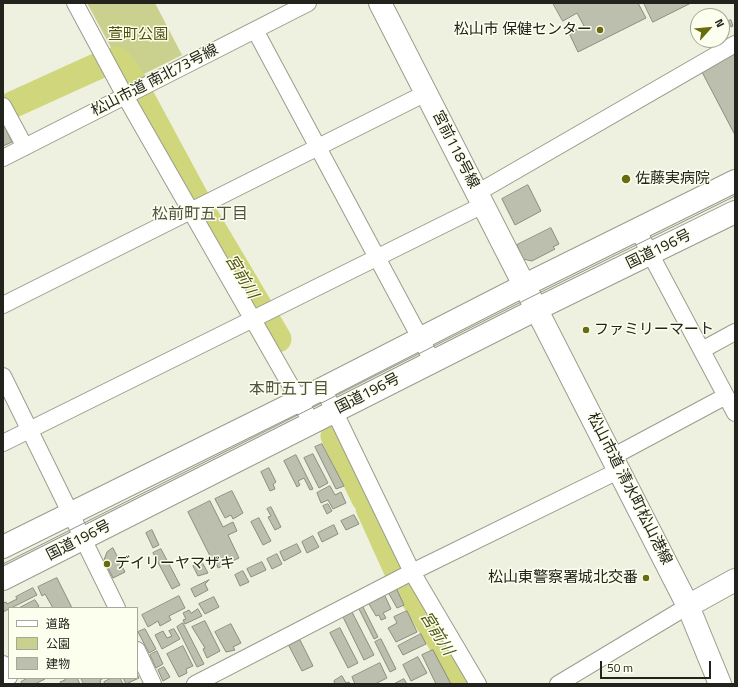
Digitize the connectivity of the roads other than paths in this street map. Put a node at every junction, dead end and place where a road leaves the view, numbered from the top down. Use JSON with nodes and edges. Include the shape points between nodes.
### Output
{"nodes":[{"id":1,"x":75,"y":3,"type":"edge"},
{"id":2,"x":308,"y":3,"type":"edge"},
{"id":3,"x":380,"y":3,"type":"edge"},
{"id":4,"x":255,"y":30,"type":"junction"},
{"id":5,"x":735,"y":44,"type":"edge"},
{"id":6,"x":426,"y":93,"type":"junction"},
{"id":7,"x":125,"y":96,"type":"junction"},
{"id":8,"x":3,"y":106,"type":"edge"},
{"id":9,"x":25,"y":147,"type":"junction"},
{"id":10,"x":316,"y":148,"type":"junction"},
{"id":11,"x":3,"y":158,"type":"edge"},
{"id":12,"x":735,"y":181,"type":"edge"},
{"id":13,"x":480,"y":199,"type":"junction"},
{"id":14,"x":190,"y":211,"type":"junction"},
{"id":15,"x":735,"y":212,"type":"edge"},
{"id":16,"x":637,"y":229,"type":"junction"},
{"id":17,"x":650,"y":255,"type":"junction"},
{"id":18,"x":376,"y":257,"type":"junction"},
{"id":19,"x":531,"y":297,"type":"junction"},
{"id":20,"x":3,"y":305,"type":"edge"},
{"id":21,"x":253,"y":319,"type":"junction"},
{"id":22,"x":735,"y":332,"type":"edge"},
{"id":23,"x":421,"y":339,"type":"junction"},
{"id":24,"x":702,"y":350,"type":"junction"},
{"id":25,"x":432,"y":362,"type":"junction"},
{"id":26,"x":3,"y":376,"type":"edge"},
{"id":27,"x":323,"y":388,"type":"junction"},
{"id":28,"x":726,"y":396,"type":"junction"},
{"id":29,"x":300,"y":400,"type":"junction"},
{"id":30,"x":335,"y":411,"type":"junction"},
{"id":31,"x":735,"y":413,"type":"edge"},
{"id":32,"x":312,"y":423,"type":"junction"},
{"id":33,"x":29,"y":429,"type":"junction"},
{"id":34,"x":3,"y":443,"type":"edge"},
{"id":35,"x":616,"y":463,"type":"junction"},
{"id":36,"x":71,"y":514,"type":"junction"},
{"id":37,"x":83,"y":539,"type":"junction"},
{"id":38,"x":3,"y":547,"type":"edge"},
{"id":39,"x":412,"y":572,"type":"junction"},
{"id":40,"x":3,"y":579,"type":"edge"},
{"id":41,"x":735,"y":580,"type":"edge"},
{"id":42,"x":688,"y":606,"type":"junction"},
{"id":43,"x":117,"y":607,"type":"edge"},
{"id":44,"x":138,"y":652,"type":"edge"},
{"id":45,"x":3,"y":664,"type":"edge"},
{"id":46,"x":8,"y":675,"type":"edge"},
{"id":47,"x":153,"y":684,"type":"edge"},
{"id":48,"x":195,"y":684,"type":"edge"},
{"id":49,"x":478,"y":684,"type":"edge"},
{"id":50,"x":558,"y":684,"type":"edge"},
{"id":51,"x":720,"y":684,"type":"edge"}],
"edges":[{"from":1,"to":7,"type":"street"},
{"from":2,"to":4,"type":"street","name":"松山市道 南北73号線"},
{"from":3,"to":6,"type":"main road","name":"宮前118号線"},
{"from":4,"to":7,"type":"street","name":"松山市道 南北73号線"},
{"from":4,"to":10,"type":"street"},
{"from":5,"to":13,"type":"street"},
{"from":6,"to":10,"type":"street"},
{"from":6,"to":13,"type":"main road","name":"宮前118号線"},
{"from":7,"to":9,"type":"street","name":"松山市道 南北73号線"},
{"from":7,"to":14,"type":"street"},
{"from":8,"to":9,"type":"street"},
{"from":9,"to":11,"type":"street","name":"松山市道 南北73号線"},
{"from":10,"to":14,"type":"street"},
{"from":10,"to":18,"type":"street"},
{"from":12,"to":16,"type":"main road","name":"国道196号"},
{"from":13,"to":18,"type":"street"},
{"from":13,"to":19,"type":"main road","name":"宮前118号線"},
{"from":14,"to":20,"type":"street"},
{"from":14,"to":21,"type":"street"},
{"from":15,"to":17,"type":"main road","name":"国道196号"},
{"from":16,"to":17,"type":"street"},
{"from":16,"to":19,"type":"main road","name":"国道196号"},
{"from":17,"to":19,"type":"main road","name":"国道196号"},
{"from":17,"to":24,"type":"street"},
{"from":18,"to":21,"type":"street"},
{"from":18,"to":23,"type":"street"},
{"from":19,"to":23,"type":"main road","name":"国道196号"},
{"from":19,"to":25,"type":"main road","name":"国道196号"},
{"from":19,"to":35,"type":"main road","name":"松山市道 清水町松山港線"},
{"from":21,"to":29,"type":"street"},
{"from":21,"to":33,"type":"street"},
{"from":22,"to":24,"type":"street"},
{"from":23,"to":25,"type":"street"},
{"from":23,"to":27,"type":"main road","name":"国道196号"},
{"from":24,"to":28,"type":"street"},
{"from":25,"to":30,"type":"main road","name":"国道196号"},
{"from":26,"to":33,"type":"street"},
{"from":27,"to":29,"type":"main road","name":"国道196号"},
{"from":27,"to":30,"type":"street"},
{"from":28,"to":31,"type":"street"},
{"from":28,"to":35,"type":"street"},
{"from":29,"to":32,"type":"street"},
{"from":29,"to":36,"type":"main road","name":"国道196号"},
{"from":30,"to":32,"type":"main road","name":"国道196号"},
{"from":30,"to":39,"type":"street"},
{"from":32,"to":37,"type":"main road","name":"国道196号"},
{"from":33,"to":34,"type":"street"},
{"from":33,"to":36,"type":"street"},
{"from":35,"to":39,"type":"street"},
{"from":35,"to":42,"type":"main road","name":"松山市道 清水町松山港線"},
{"from":36,"to":37,"type":"street"},
{"from":36,"to":38,"type":"main road","name":"国道196号"},
{"from":37,"to":40,"type":"main road","name":"国道196号"},
{"from":37,"to":43,"type":"street"},
{"from":39,"to":48,"type":"street"},
{"from":39,"to":49,"type":"street"},
{"from":41,"to":42,"type":"main road"},
{"from":42,"to":50,"type":"street"},
{"from":42,"to":51,"type":"main road","name":"松山市道 清水町松山港線"},
{"from":44,"to":47,"type":"street"},
{"from":45,"to":46,"type":"street"}]}
